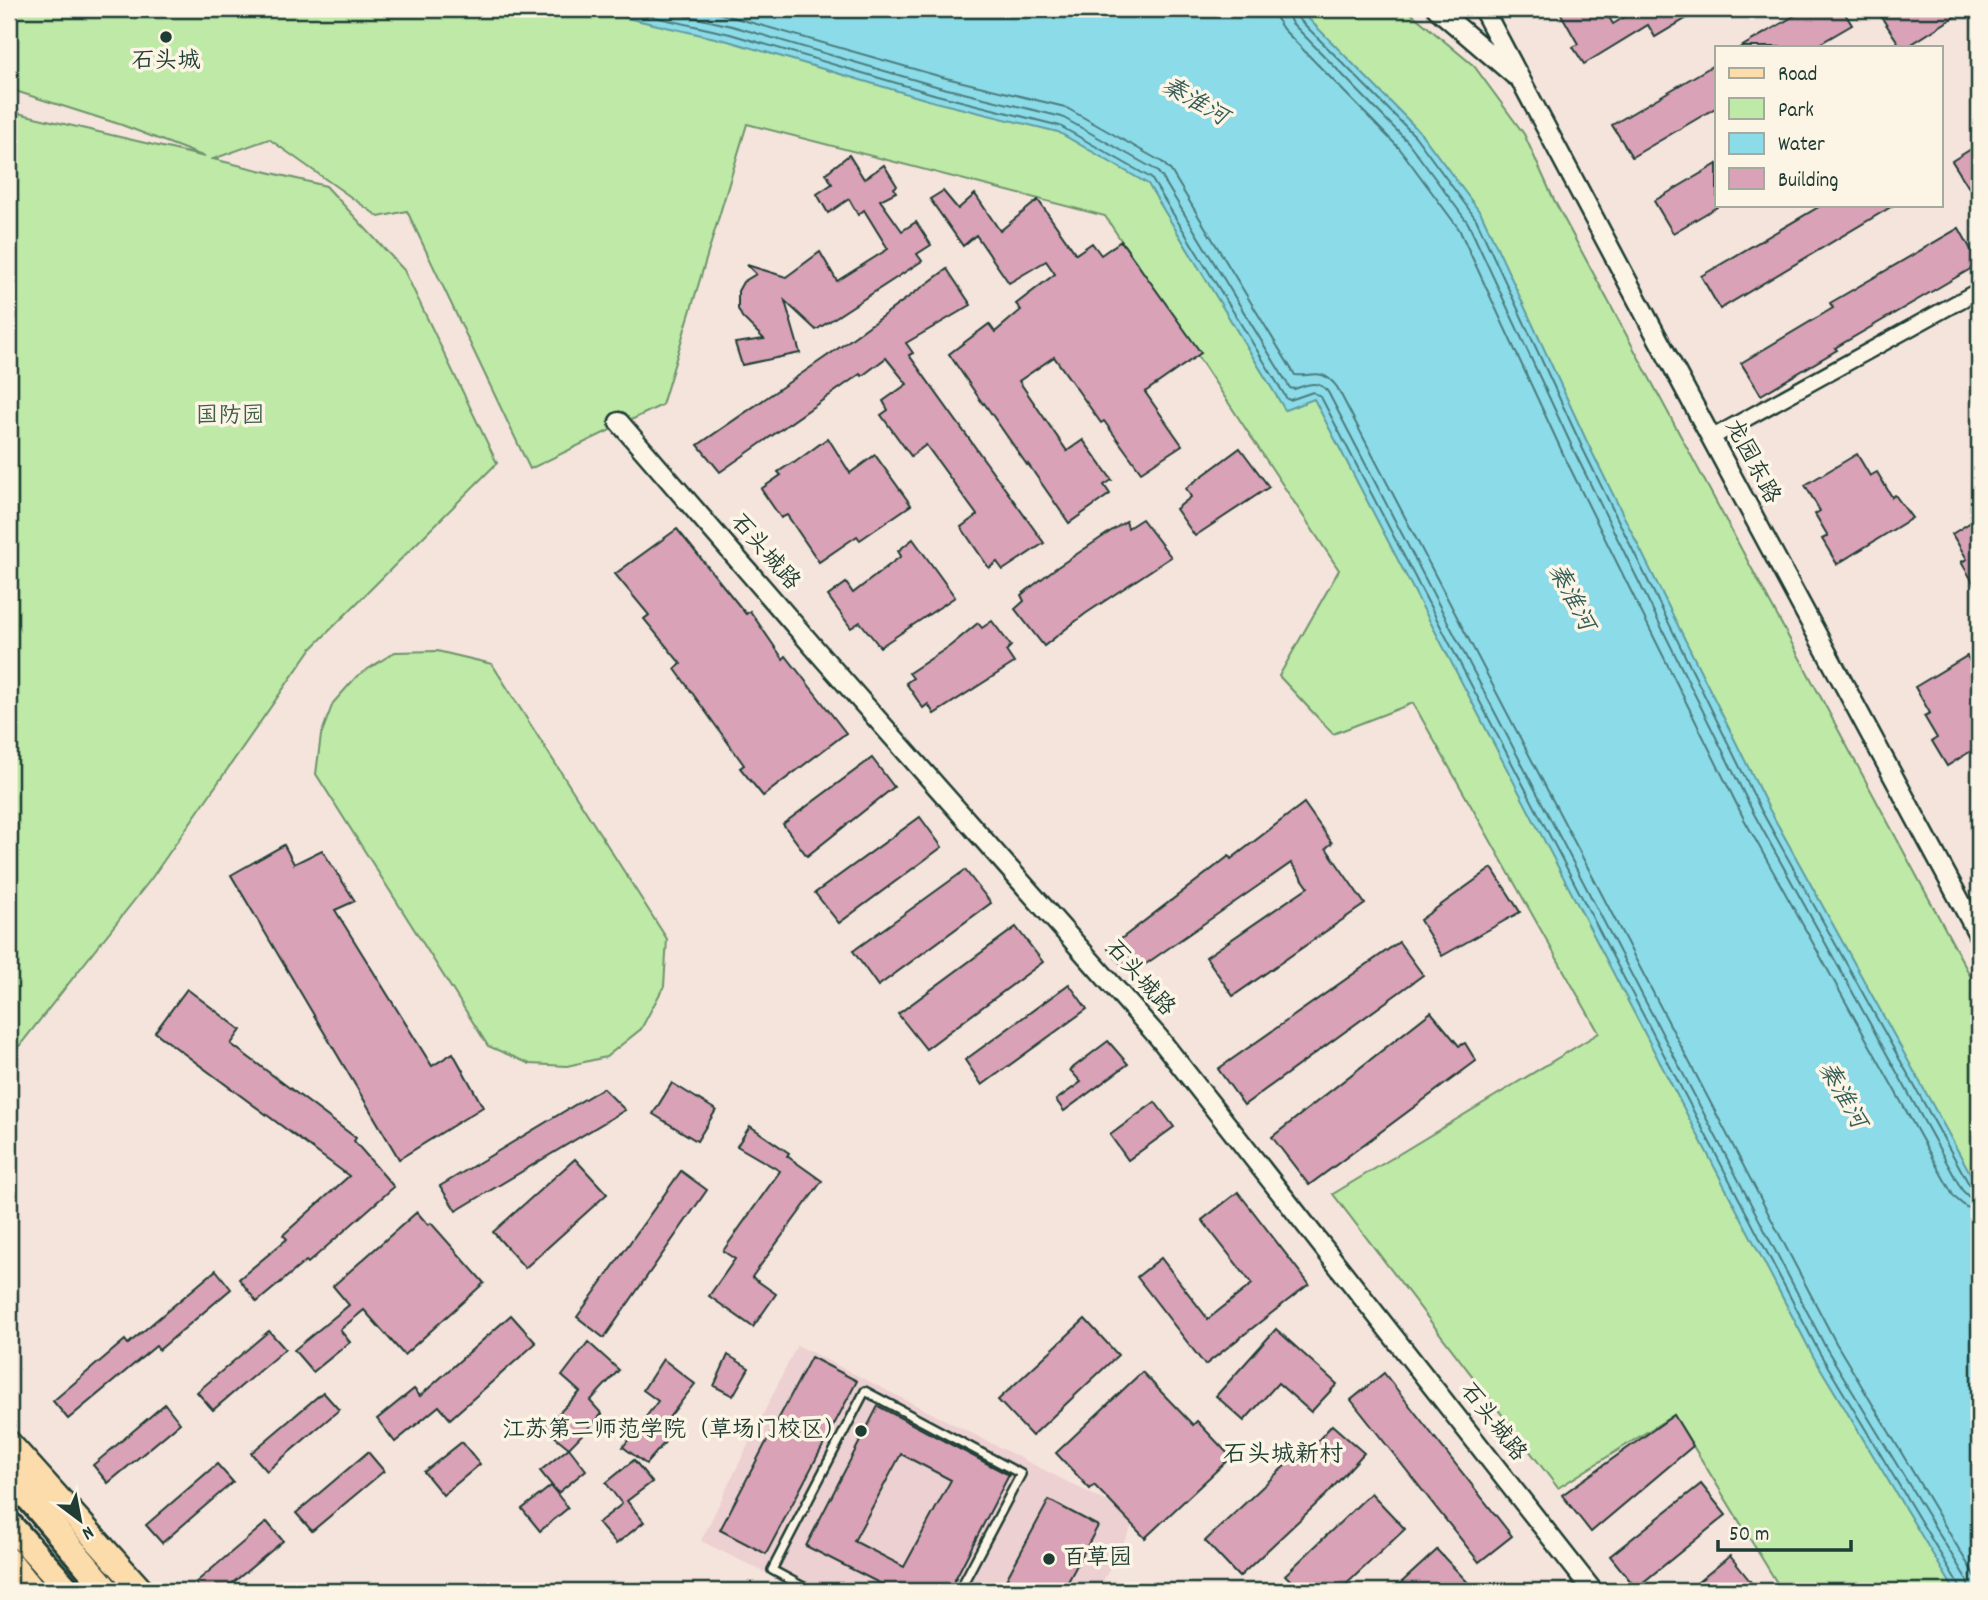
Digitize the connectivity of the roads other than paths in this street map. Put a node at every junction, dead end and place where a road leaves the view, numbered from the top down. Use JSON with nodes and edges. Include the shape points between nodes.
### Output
{"nodes":[{"id":1,"x":1437,"y":9,"type":"edge"},
{"id":2,"x":1483,"y":9,"type":"edge"},
{"id":3,"x":1522,"y":81,"type":"junction"},
{"id":4,"x":1979,"y":293,"type":"edge"},
{"id":5,"x":619,"y":422,"type":"dead end"},
{"id":6,"x":1711,"y":438,"type":"junction"},
{"id":7,"x":1979,"y":936,"type":"edge"},
{"id":8,"x":9,"y":1443,"type":"edge"},
{"id":9,"x":9,"y":1475,"type":"edge"},
{"id":10,"x":9,"y":1524,"type":"edge"},
{"id":11,"x":9,"y":1560,"type":"edge"},
{"id":12,"x":34,"y":1591,"type":"edge"},
{"id":13,"x":69,"y":1591,"type":"edge"},
{"id":14,"x":108,"y":1591,"type":"edge"},
{"id":15,"x":142,"y":1591,"type":"edge"},
{"id":16,"x":811,"y":1591,"type":"edge"},
{"id":17,"x":959,"y":1591,"type":"edge"},
{"id":18,"x":1593,"y":1591,"type":"edge"}],
"edges":[{"from":1,"to":3,"type":"street"},
{"from":2,"to":3,"type":"street","name":"龙园东路"},
{"from":3,"to":6,"type":"street","name":"龙园东路"},
{"from":4,"to":6,"type":"street"},
{"from":5,"to":18,"type":"street","name":"石头城路","via":[[1159,1038]]},
{"from":6,"to":7,"type":"street","name":"龙园东路"},
{"from":8,"to":15,"type":"main road"},
{"from":9,"to":14,"type":"highway"},
{"from":10,"to":13,"type":"highway"},
{"from":11,"to":12,"type":"main road"},
{"from":16,"to":17,"type":"lane","via":[[772,1570],[865,1391],[1021,1474]]}]}
